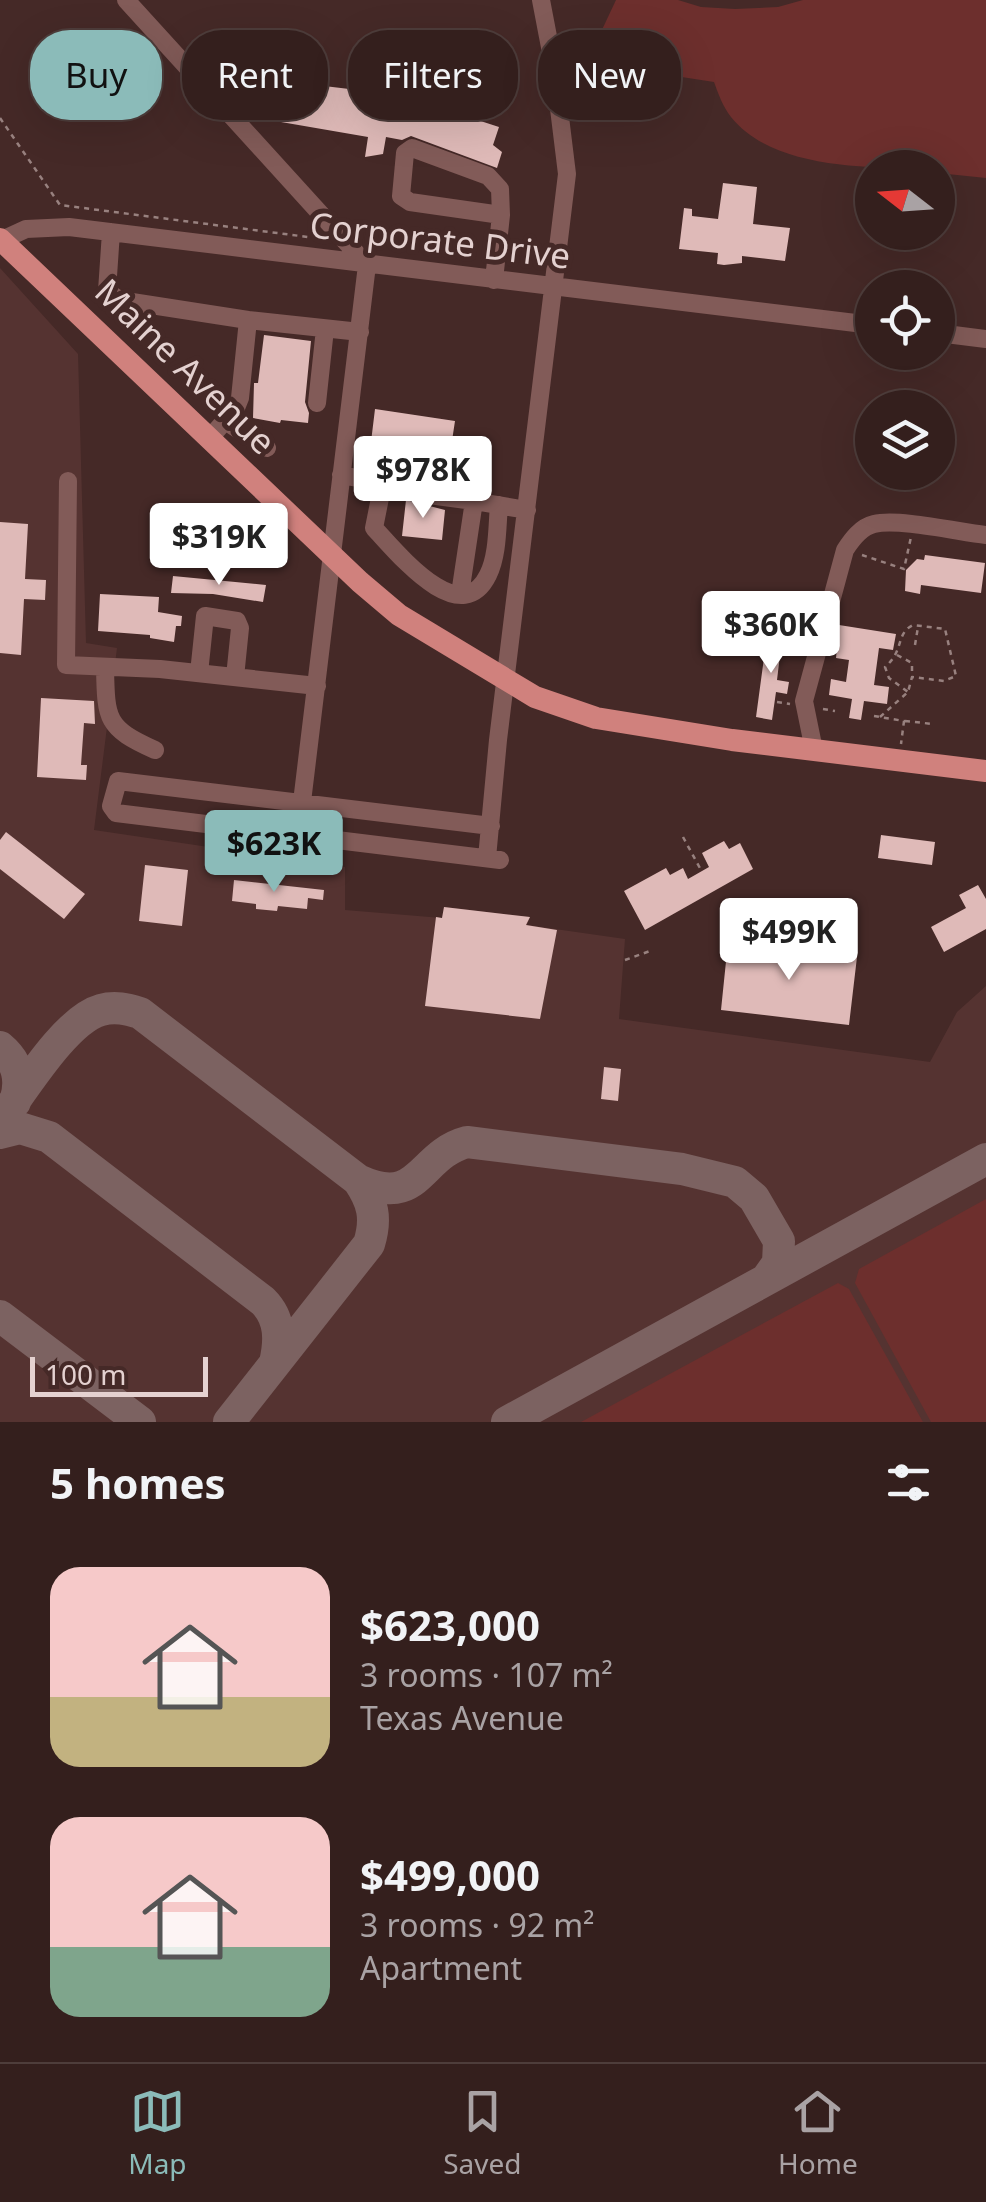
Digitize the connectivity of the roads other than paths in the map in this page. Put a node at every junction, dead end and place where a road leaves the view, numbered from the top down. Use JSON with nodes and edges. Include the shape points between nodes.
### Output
{"nodes":[{"id":1,"x":126,"y":0,"type":"edge"},
{"id":2,"x":541,"y":0,"type":"edge"},
{"id":3,"x":501,"y":215,"type":"junction"},
{"id":4,"x":112,"y":232,"type":"junction"},
{"id":5,"x":1,"y":240,"type":"edge"},
{"id":6,"x":367,"y":265,"type":"junction"},
{"id":7,"x":494,"y":280,"type":"junction"},
{"id":8,"x":555,"y":288,"type":"junction"},
{"id":9,"x":248,"y":320,"type":"junction"},
{"id":10,"x":855,"y":323,"type":"edge"},
{"id":11,"x":324,"y":329,"type":"junction"},
{"id":12,"x":360,"y":332,"type":"junction"},
{"id":13,"x":955,"y":334,"type":"edge"},
{"id":14,"x":986,"y":339,"type":"edge"},
{"id":15,"x":317,"y":403,"type":"dead end"},
{"id":16,"x":225,"y":421,"type":"junction"},
{"id":17,"x":209,"y":439,"type":"junction"},
{"id":18,"x":267,"y":448,"type":"dead end"},
{"id":19,"x":341,"y":475,"type":"junction"},
{"id":20,"x":68,"y":481,"type":"dead end"},
{"id":21,"x":383,"y":483,"type":"junction"},
{"id":22,"x":474,"y":501,"type":"junction"},
{"id":23,"x":499,"y":505,"type":"junction"},
{"id":24,"x":527,"y":510,"type":"junction"},
{"id":25,"x":986,"y":535,"type":"edge"},
{"id":26,"x":330,"y":554,"type":"junction"},
{"id":27,"x":460,"y":594,"type":"junction"},
{"id":28,"x":104,"y":667,"type":"junction"},
{"id":29,"x":199,"y":673,"type":"junction"},
{"id":30,"x":234,"y":677,"type":"junction"},
{"id":31,"x":506,"y":678,"type":"junction"},
{"id":32,"x":317,"y":686,"type":"junction"},
{"id":33,"x":155,"y":750,"type":"dead end"},
{"id":34,"x":814,"y":750,"type":"junction"},
{"id":35,"x":986,"y":771,"type":"edge"},
{"id":36,"x":302,"y":803,"type":"junction"},
{"id":37,"x":491,"y":819,"type":"junction"},
{"id":38,"x":298,"y":835,"type":"junction"}],
"edges":[{"from":1,"to":6,"type":"street"},
{"from":2,"to":8,"type":"street","via":[[567,174]]},
{"from":3,"to":3,"type":"street","via":[[410,202],[401,196],[405,153],[412,148],[488,176],[500,189]]},
{"from":3,"to":7,"type":"street"},
{"from":4,"to":5,"type":"street","name":"Corporate Drive","via":[[26,229]]},
{"from":4,"to":6,"type":"street","name":"Corporate Drive"},
{"from":4,"to":9,"type":"street","via":[[106,291],[119,300]]},
{"from":5,"to":17,"type":"main road","name":"Maine Avenue"},
{"from":6,"to":7,"type":"street","name":"Corporate Drive"},
{"from":6,"to":12,"type":"street"},
{"from":7,"to":8,"type":"street","name":"Corporate Drive"},
{"from":8,"to":10,"type":"street","name":"Corporate Drive"},
{"from":8,"to":24,"type":"street"},
{"from":9,"to":11,"type":"street"},
{"from":9,"to":16,"type":"street","via":[[240,398]]},
{"from":11,"to":12,"type":"street"},
{"from":11,"to":15,"type":"street"},
{"from":12,"to":19,"type":"street"},
{"from":13,"to":14,"type":"street"},
{"from":16,"to":17,"type":"street"},
{"from":16,"to":18,"type":"street"},
{"from":17,"to":26,"type":"main road","name":"Maine Avenue"},
{"from":19,"to":21,"type":"street"},
{"from":19,"to":26,"type":"street"},
{"from":20,"to":28,"type":"street","via":[[66,665]]},
{"from":21,"to":22,"type":"street","via":[[418,492],[416,477],[467,484]]},
{"from":21,"to":27,"type":"street","via":[[374,528],[431,584]]},
{"from":22,"to":23,"type":"street"},
{"from":22,"to":27,"type":"street"},
{"from":23,"to":24,"type":"street"},
{"from":23,"to":27,"type":"street","via":[[487,579]]},
{"from":24,"to":31,"type":"street"},
{"from":25,"to":34,"type":"street","via":[[873,524],[845,550],[804,702]]},
{"from":26,"to":31,"type":"main road","name":"Maine Avenue","via":[[399,615]]},
{"from":26,"to":32,"type":"street"},
{"from":28,"to":29,"type":"street"},
{"from":28,"to":33,"type":"street","via":[[112,724],[120,735]]},
{"from":29,"to":30,"type":"street"},
{"from":29,"to":30,"type":"street","via":[[205,616],[222,617],[240,628]]},
{"from":30,"to":32,"type":"street"},
{"from":31,"to":34,"type":"main road","name":"Maine Avenue","via":[[535,697],[596,718]]},
{"from":31,"to":37,"type":"street"},
{"from":32,"to":36,"type":"street"},
{"from":34,"to":35,"type":"main road","name":"Maine Avenue"},
{"from":36,"to":37,"type":"street"},
{"from":36,"to":38,"type":"street"},
{"from":36,"to":38,"type":"street","via":[[118,782],[112,806],[116,813]]},
{"from":37,"to":38,"type":"street","via":[[493,859]]}]}
